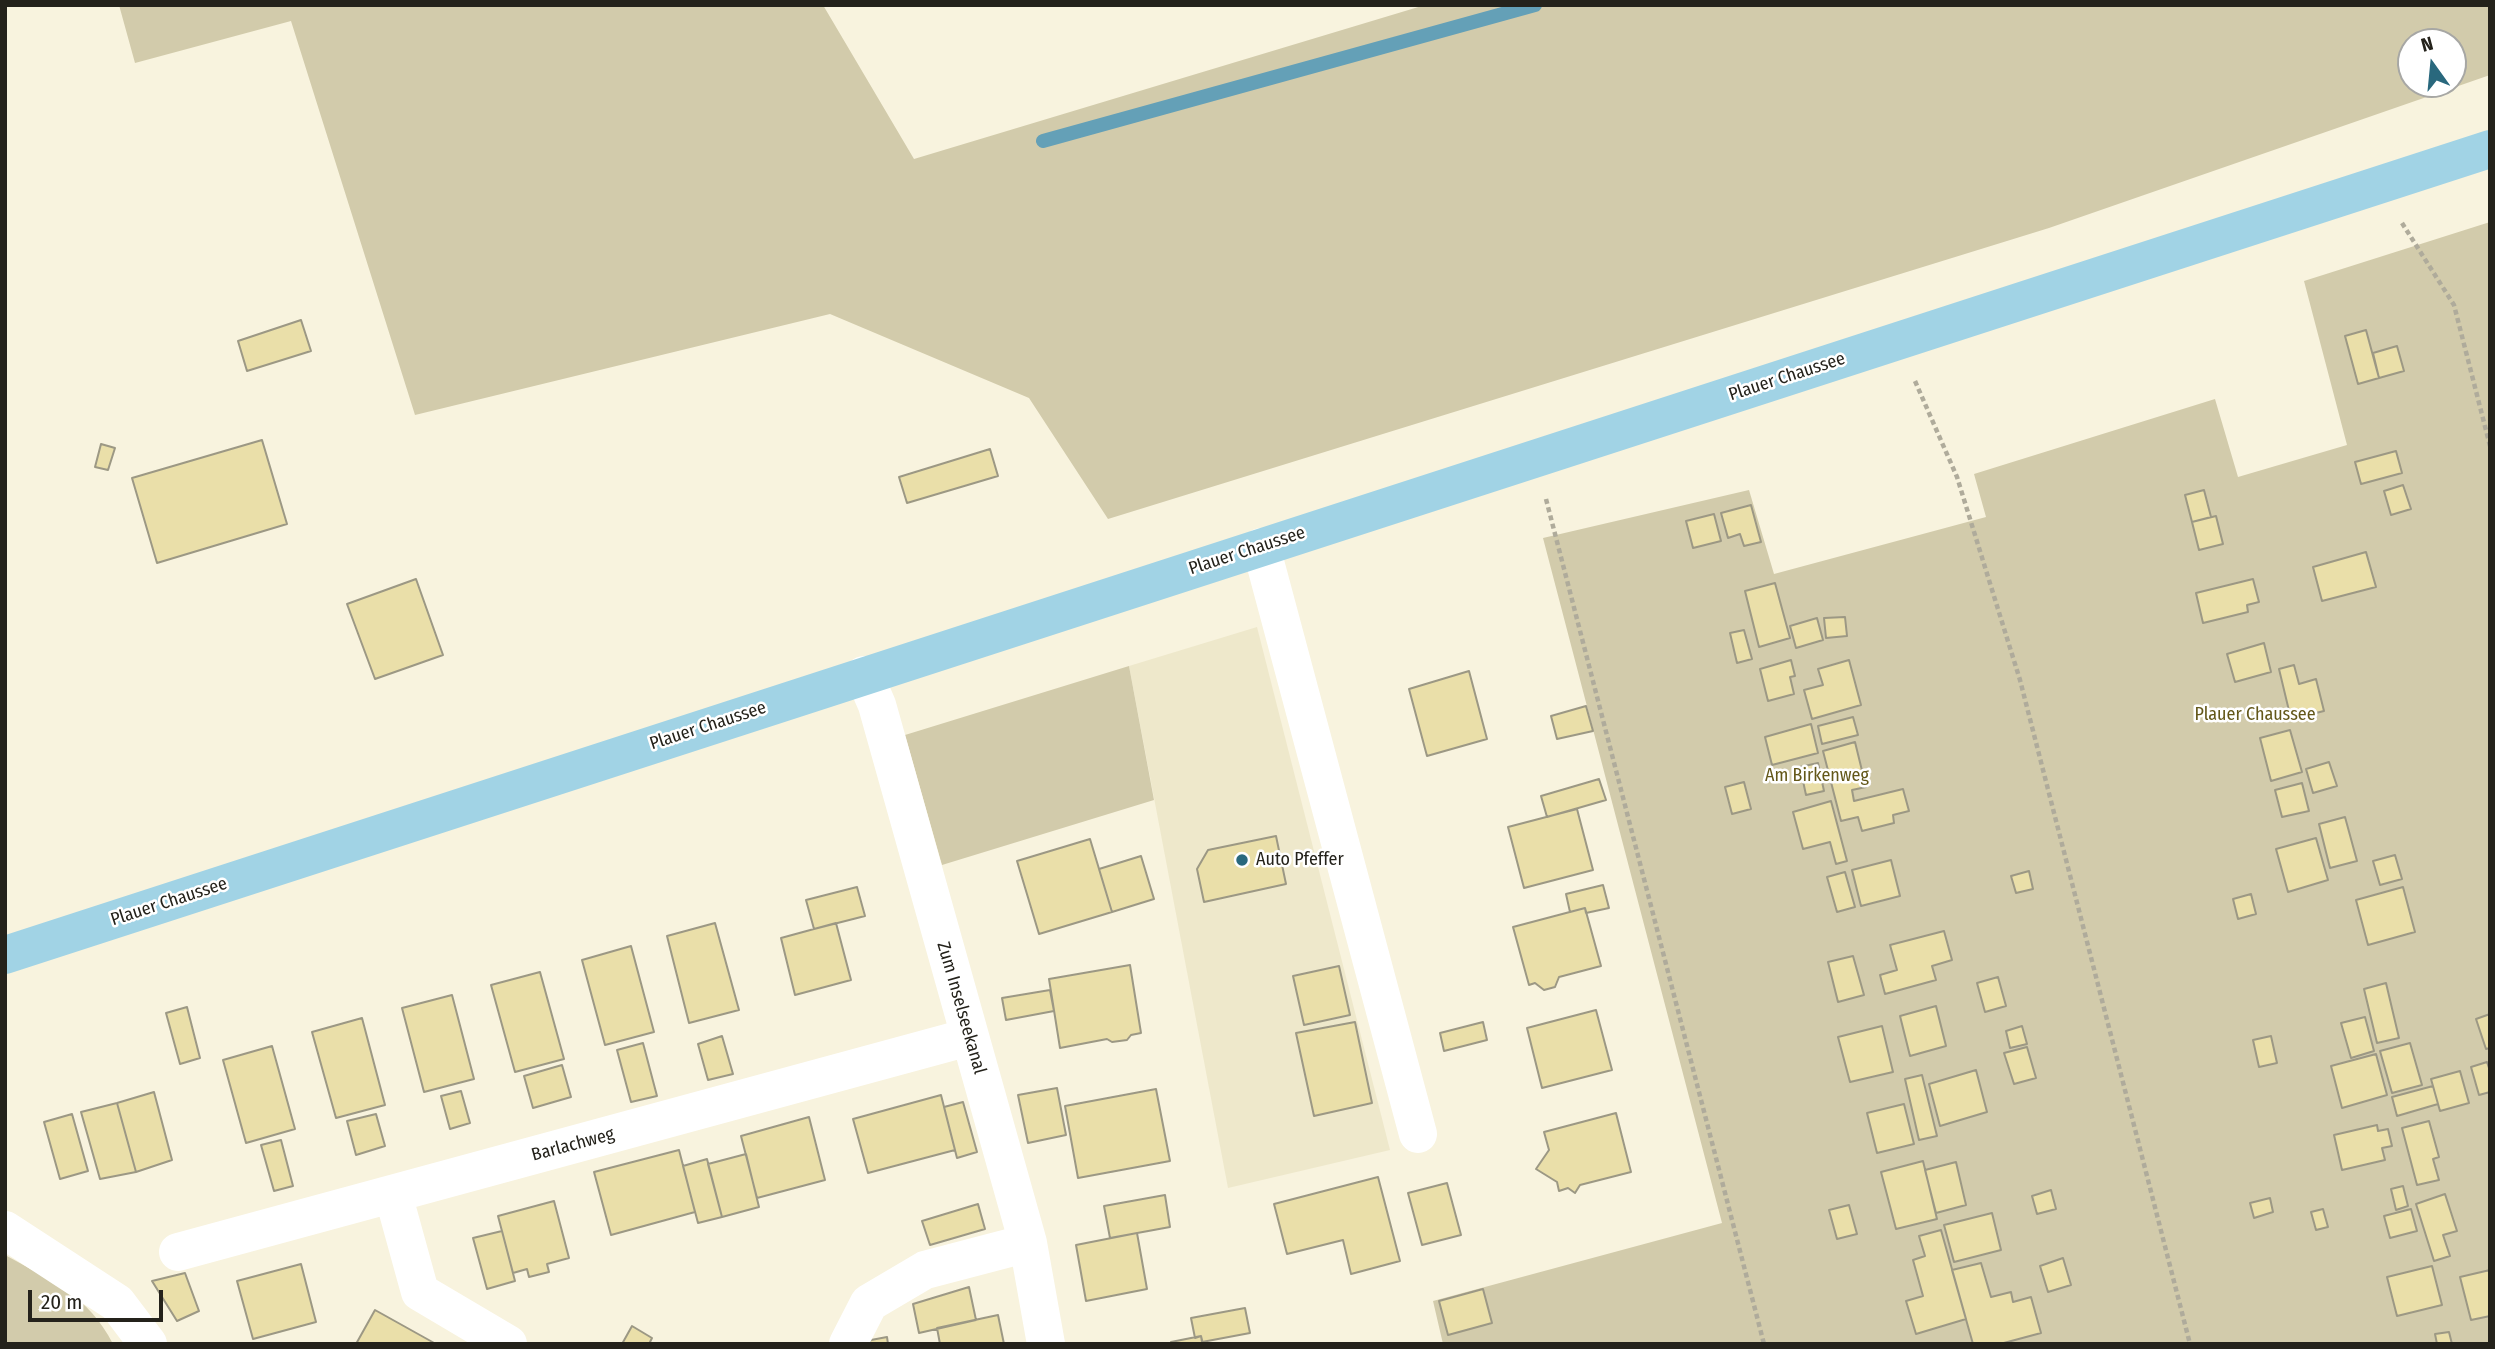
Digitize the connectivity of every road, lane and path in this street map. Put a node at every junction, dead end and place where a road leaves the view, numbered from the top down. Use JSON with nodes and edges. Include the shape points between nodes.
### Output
{"nodes":[{"id":1,"x":2490,"y":149,"type":"edge"},
{"id":2,"x":2396,"y":213,"type":"dead end"},
{"id":3,"x":1910,"y":370,"type":"dead end"},
{"id":4,"x":2490,"y":446,"type":"edge"},
{"id":5,"x":1535,"y":458,"type":"junction"},
{"id":6,"x":1261,"y":547,"type":"junction"},
{"id":7,"x":864,"y":675,"type":"junction"},
{"id":8,"x":5,"y":955,"type":"edge"},
{"id":9,"x":969,"y":1037,"type":"junction"},
{"id":10,"x":1418,"y":1133,"type":"dead end"},
{"id":11,"x":393,"y":1194,"type":"junction"},
{"id":12,"x":5,"y":1230,"type":"edge"},
{"id":13,"x":1028,"y":1243,"type":"junction"},
{"id":14,"x":178,"y":1252,"type":"dead end"},
{"id":15,"x":148,"y":1344,"type":"edge"},
{"id":16,"x":508,"y":1344,"type":"edge"},
{"id":17,"x":848,"y":1344,"type":"edge"},
{"id":18,"x":1046,"y":1344,"type":"edge"},
{"id":19,"x":1764,"y":1344,"type":"edge"},
{"id":20,"x":2190,"y":1344,"type":"edge"}],
"edges":[{"from":1,"to":5,"type":"main road","name":"Plauer Chaussee"},
{"from":2,"to":4,"type":"path","via":[[2454,305]]},
{"from":3,"to":20,"type":"path","via":[[1957,477],[2020,680]]},
{"from":5,"to":6,"type":"main road","name":"Plauer Chaussee"},
{"from":5,"to":19,"type":"path"},
{"from":6,"to":7,"type":"main road","name":"Plauer Chaussee"},
{"from":6,"to":10,"type":"street"},
{"from":7,"to":8,"type":"main road","name":"Plauer Chaussee"},
{"from":7,"to":9,"type":"street","name":"Zum Inselseekanal","via":[[877,705]]},
{"from":9,"to":11,"type":"street","name":"Barlachweg"},
{"from":9,"to":13,"type":"street","name":"Zum Inselseekanal"},
{"from":11,"to":14,"type":"street","name":"Barlachweg"},
{"from":11,"to":16,"type":"street","via":[[420,1292]]},
{"from":12,"to":15,"type":"street","via":[[117,1303]]},
{"from":13,"to":17,"type":"street","via":[[925,1270],[869,1303]]},
{"from":13,"to":18,"type":"street","name":"Zum Inselseekanal"}]}
